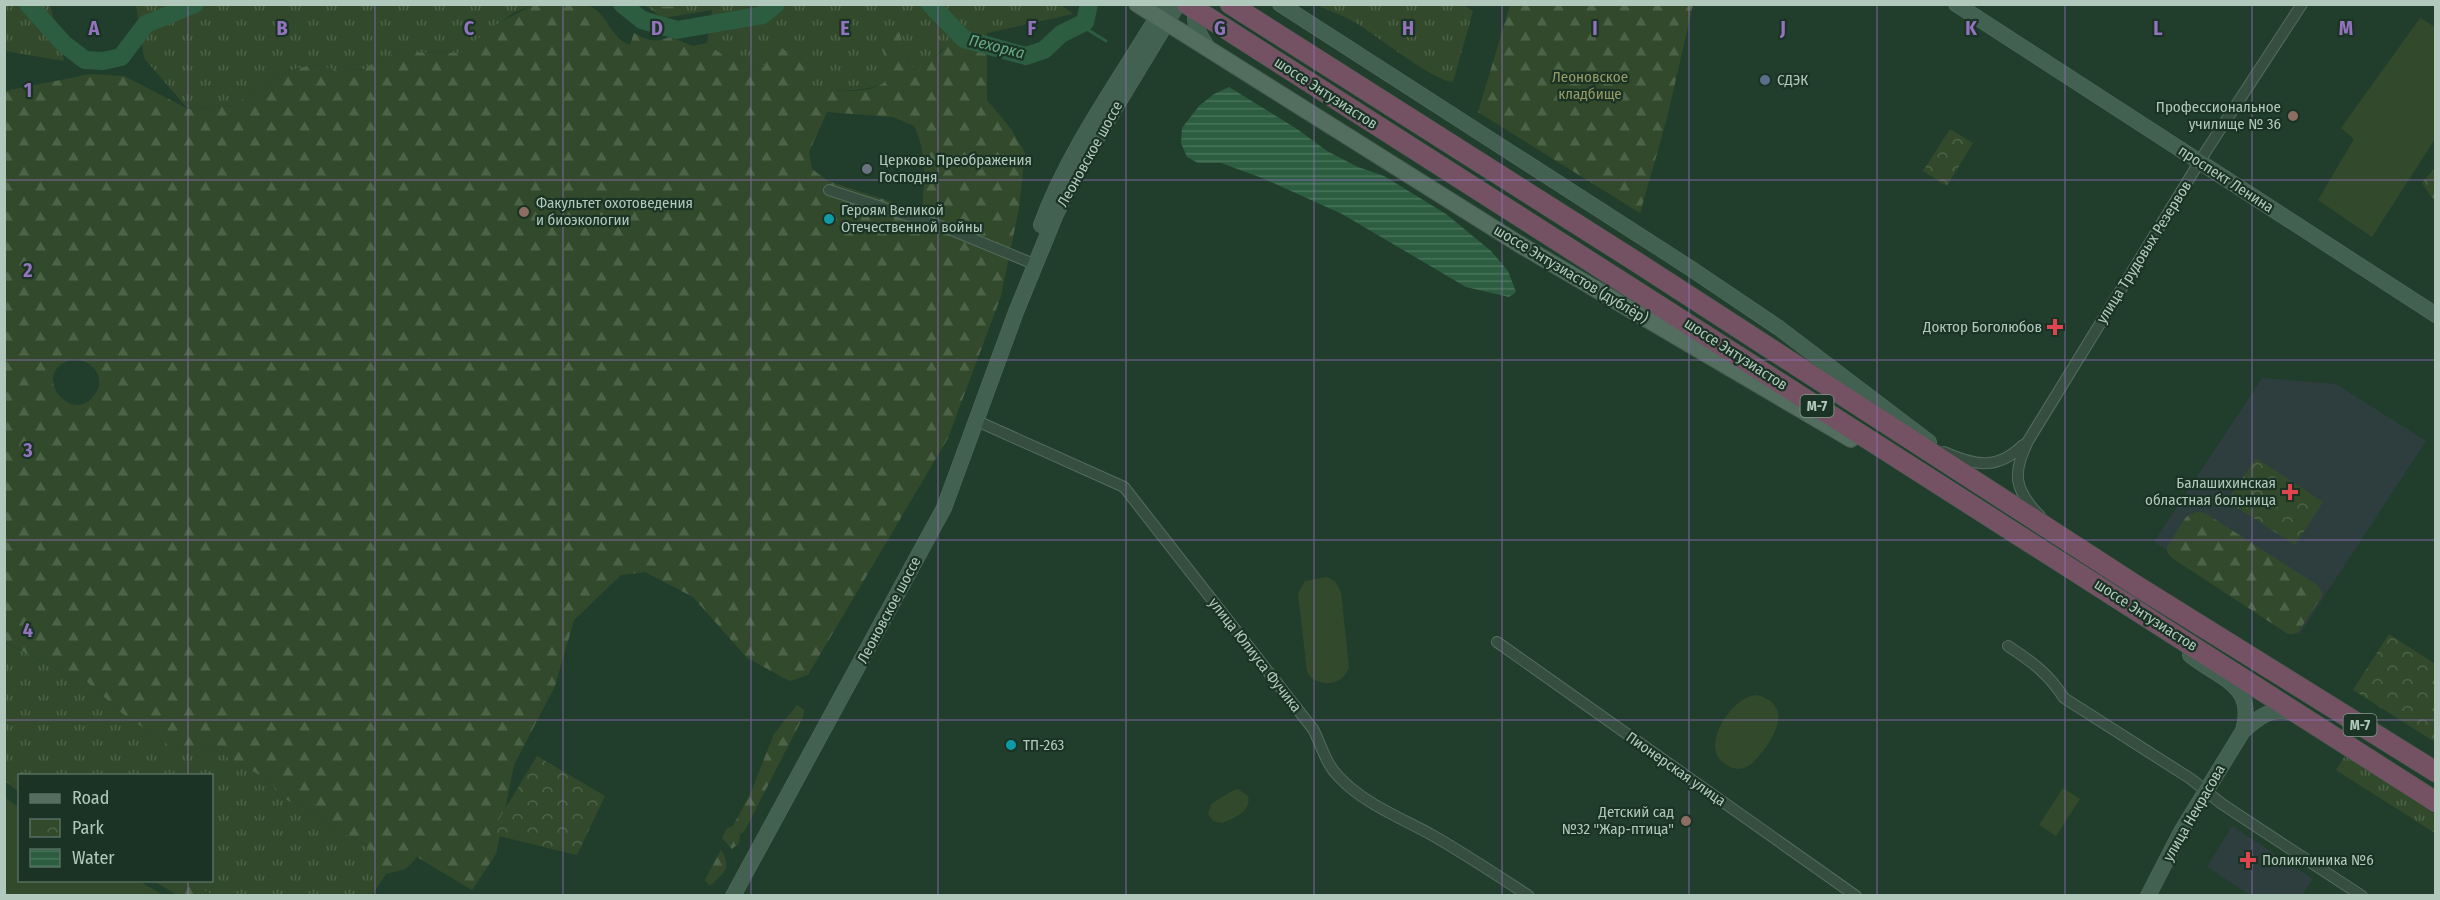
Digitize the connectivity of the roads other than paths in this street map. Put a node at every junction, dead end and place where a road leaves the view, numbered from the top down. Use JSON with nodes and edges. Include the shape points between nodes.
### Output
{"nodes":[{"id":1,"x":1137,"y":4,"type":"edge"},
{"id":2,"x":1178,"y":4,"type":"edge"},
{"id":3,"x":1187,"y":4,"type":"edge"},
{"id":4,"x":1197,"y":4,"type":"edge"},
{"id":5,"x":1230,"y":4,"type":"edge"},
{"id":6,"x":1280,"y":4,"type":"edge"},
{"id":7,"x":1956,"y":4,"type":"edge"},
{"id":8,"x":2302,"y":4,"type":"edge"},
{"id":9,"x":1163,"y":15,"type":"edge"},
{"id":10,"x":1210,"y":51,"type":"junction"},
{"id":11,"x":2200,"y":162,"type":"junction"},
{"id":12,"x":830,"y":190,"type":"dead end"},
{"id":13,"x":1029,"y":262,"type":"junction"},
{"id":14,"x":1016,"y":312,"type":"junction"},
{"id":15,"x":2436,"y":315,"type":"edge"},
{"id":16,"x":977,"y":421,"type":"junction"},
{"id":17,"x":2028,"y":441,"type":"junction"},
{"id":18,"x":1938,"y":449,"type":"junction"},
{"id":19,"x":1997,"y":496,"type":"junction"},
{"id":20,"x":2013,"y":531,"type":"junction"},
{"id":21,"x":2059,"y":536,"type":"junction"},
{"id":22,"x":2130,"y":605,"type":"junction"},
{"id":23,"x":1497,"y":642,"type":"dead end"},
{"id":24,"x":2008,"y":646,"type":"dead end"},
{"id":25,"x":2308,"y":719,"type":"junction"},
{"id":26,"x":2243,"y":731,"type":"junction"},
{"id":27,"x":2436,"y":772,"type":"edge"},
{"id":28,"x":2205,"y":792,"type":"junction"},
{"id":29,"x":2436,"y":802,"type":"edge"},
{"id":30,"x":733,"y":896,"type":"edge"},
{"id":31,"x":1529,"y":896,"type":"edge"},
{"id":32,"x":1856,"y":896,"type":"edge"},
{"id":33,"x":2148,"y":896,"type":"edge"},
{"id":34,"x":2362,"y":896,"type":"edge"}],
"edges":[{"from":1,"to":9,"type":"main road","name":"шоссе Энтузиастов (дублёр)"},
{"from":2,"to":9,"type":"main road","name":"Леоновское шоссе"},
{"from":3,"to":20,"type":"highway","name":"шоссе Энтузиастов","number":"М-7","bridge":true},
{"from":4,"to":10,"type":"main road","via":[[1196,28]]},
{"from":5,"to":19,"type":"highway","name":"шоссе Энтузиастов","number":"М-7"},
{"from":6,"to":18,"type":"main road","via":[[1710,281],[1779,328]]},
{"from":7,"to":11,"type":"main road","name":"проспект Ленина"},
{"from":8,"to":11,"type":"street","name":"улица Трудовых Резервов"},
{"from":9,"to":10,"type":"main road","name":"шоссе Энтузиастов (дублёр)"},
{"from":9,"to":13,"type":"main road","name":"Леоновское шоссе","via":[[1061,178]]},
{"from":9,"to":14,"type":"main road","name":"Леоновское шоссе","via":[[1056,214]]},
{"from":10,"to":20,"type":"main road","name":"шоссе Энтузиастов (дублёр)","via":[[1519,244]]},
{"from":11,"to":15,"type":"main road","name":"проспект Ленина"},
{"from":11,"to":17,"type":"street","name":"улица Трудовых Резервов"},
{"from":12,"to":13,"type":"street","via":[[949,229]]},
{"from":13,"to":14,"type":"main road","name":"Леоновское шоссе"},
{"from":14,"to":16,"type":"main road","name":"Леоновское шоссе"},
{"from":16,"to":30,"type":"main road","name":"Леоновское шоссе","via":[[944,508]]},
{"from":16,"to":31,"type":"street","name":"улица Юлиуса Фучика","via":[[1124,487],[1313,729],[1337,776],[1372,803]]},
{"from":17,"to":18,"type":"street","name":"улица Трудовых Резервов","via":[[2014,454],[1993,463],[1960,459]]},
{"from":17,"to":21,"type":"street","name":"улица Трудовых Резервов","via":[[2017,479],[2036,512]]},
{"from":18,"to":19,"type":"main road"},
{"from":19,"to":21,"type":"highway","name":"шоссе Энтузиастов","number":"М-7"},
{"from":20,"to":22,"type":"highway","name":"шоссе Энтузиастов","number":"М-7"},
{"from":21,"to":27,"type":"highway","name":"шоссе Энтузиастов","number":"М-7"},
{"from":22,"to":25,"type":"highway","name":"шоссе Энтузиастов","number":"М-7"},
{"from":22,"to":26,"type":"main road","name":"улица Некрасова","via":[[2239,691],[2247,705]]},
{"from":23,"to":32,"type":"street","name":"Пионерская улица"},
{"from":24,"to":28,"type":"street","via":[[2042,669],[2064,698],[2191,779]]},
{"from":25,"to":26,"type":"main road","name":"улица Некрасова","via":[[2274,710]]},
{"from":25,"to":29,"type":"highway","name":"шоссе Энтузиастов","number":"М-7"},
{"from":26,"to":28,"type":"main road","name":"улица Некрасова"},
{"from":28,"to":33,"type":"main road","name":"улица Некрасова"},
{"from":28,"to":34,"type":"street"}]}
